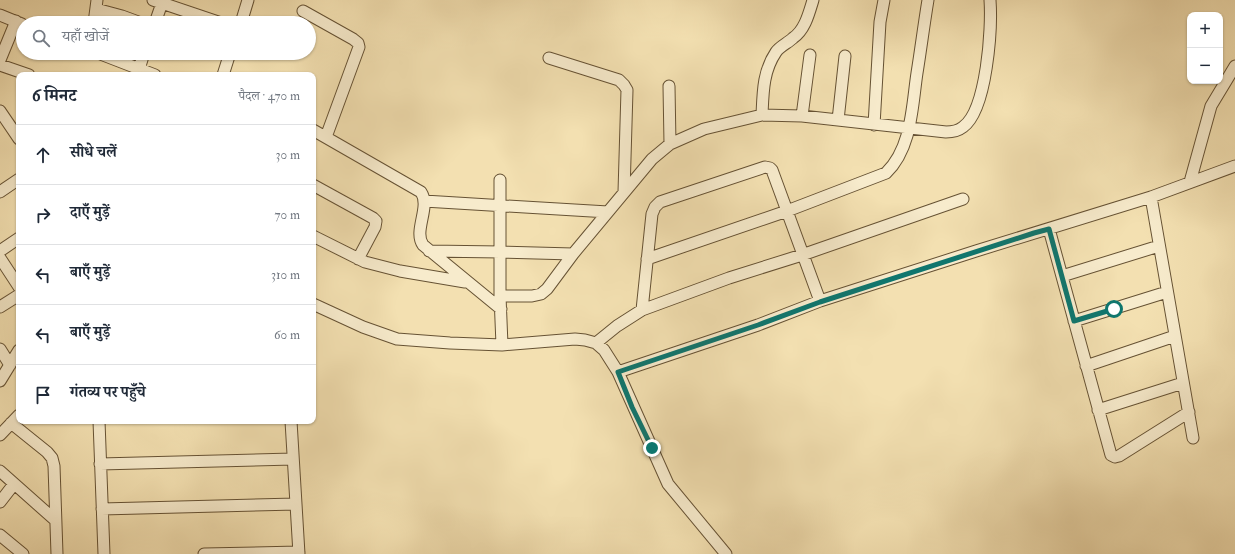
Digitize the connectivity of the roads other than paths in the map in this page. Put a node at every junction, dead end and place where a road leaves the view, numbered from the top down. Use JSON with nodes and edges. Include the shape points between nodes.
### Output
{"nodes":[{"id":1,"x":248,"y":0,"type":"edge"},
{"id":2,"x":813,"y":0,"type":"edge"},
{"id":3,"x":884,"y":0,"type":"edge"},
{"id":4,"x":928,"y":0,"type":"edge"},
{"id":5,"x":990,"y":0,"type":"edge"},
{"id":6,"x":158,"y":1,"type":"edge"},
{"id":7,"x":97,"y":5,"type":"edge"},
{"id":8,"x":303,"y":10,"type":"dead end"},
{"id":9,"x":0,"y":15,"type":"edge"},
{"id":10,"x":95,"y":16,"type":"edge"},
{"id":11,"x":122,"y":16,"type":"edge"},
{"id":12,"x":156,"y":16,"type":"edge"},
{"id":13,"x":201,"y":16,"type":"edge"},
{"id":14,"x":242,"y":16,"type":"edge"},
{"id":15,"x":313,"y":16,"type":"edge"},
{"id":16,"x":316,"y":18,"type":"edge"},
{"id":17,"x":16,"y":21,"type":"edge"},
{"id":18,"x":16,"y":30,"type":"edge"},
{"id":19,"x":810,"y":55,"type":"dead end"},
{"id":20,"x":845,"y":56,"type":"dead end"},
{"id":21,"x":549,"y":58,"type":"dead end"},
{"id":22,"x":0,"y":60,"type":"edge"},
{"id":23,"x":116,"y":60,"type":"edge"},
{"id":24,"x":142,"y":60,"type":"edge"},
{"id":25,"x":227,"y":60,"type":"edge"},
{"id":26,"x":0,"y":65,"type":"edge"},
{"id":27,"x":1235,"y":66,"type":"edge"},
{"id":28,"x":139,"y":69,"type":"junction"},
{"id":29,"x":20,"y":72,"type":"edge"},
{"id":30,"x":147,"y":72,"type":"edge"},
{"id":31,"x":224,"y":72,"type":"edge"},
{"id":32,"x":669,"y":86,"type":"dead end"},
{"id":33,"x":0,"y":111,"type":"edge"},
{"id":34,"x":762,"y":115,"type":"junction"},
{"id":35,"x":802,"y":116,"type":"junction"},
{"id":36,"x":838,"y":120,"type":"junction"},
{"id":37,"x":874,"y":125,"type":"junction"},
{"id":38,"x":909,"y":129,"type":"junction"},
{"id":39,"x":316,"y":132,"type":"edge"},
{"id":40,"x":16,"y":135,"type":"edge"},
{"id":41,"x":326,"y":137,"type":"junction"},
{"id":42,"x":670,"y":144,"type":"junction"},
{"id":43,"x":1235,"y":166,"type":"edge"},
{"id":44,"x":500,"y":180,"type":"dead end"},
{"id":45,"x":16,"y":181,"type":"edge"},
{"id":46,"x":1190,"y":182,"type":"junction"},
{"id":47,"x":316,"y":187,"type":"edge"},
{"id":48,"x":0,"y":192,"type":"edge"},
{"id":49,"x":624,"y":192,"type":"junction"},
{"id":50,"x":1151,"y":197,"type":"junction"},
{"id":51,"x":963,"y":199,"type":"dead end"},
{"id":52,"x":424,"y":200,"type":"junction"},
{"id":53,"x":501,"y":205,"type":"junction"},
{"id":54,"x":787,"y":210,"type":"junction"},
{"id":55,"x":608,"y":212,"type":"junction"},
{"id":56,"x":1049,"y":229,"type":"junction"},
{"id":57,"x":316,"y":238,"type":"edge"},
{"id":58,"x":16,"y":240,"type":"edge"},
{"id":59,"x":1159,"y":246,"type":"junction"},
{"id":60,"x":0,"y":251,"type":"edge"},
{"id":61,"x":429,"y":251,"type":"junction"},
{"id":62,"x":501,"y":252,"type":"junction"},
{"id":63,"x":573,"y":254,"type":"junction"},
{"id":64,"x":802,"y":255,"type":"junction"},
{"id":65,"x":0,"y":258,"type":"edge"},
{"id":66,"x":358,"y":259,"type":"junction"},
{"id":67,"x":647,"y":260,"type":"junction"},
{"id":68,"x":1062,"y":276,"type":"junction"},
{"id":69,"x":16,"y":282,"type":"edge"},
{"id":70,"x":466,"y":282,"type":"junction"},
{"id":71,"x":1167,"y":292,"type":"junction"},
{"id":72,"x":500,"y":296,"type":"junction"},
{"id":73,"x":16,"y":297,"type":"edge"},
{"id":74,"x":820,"y":302,"type":"junction"},
{"id":75,"x":316,"y":305,"type":"edge"},
{"id":76,"x":0,"y":307,"type":"edge"},
{"id":77,"x":501,"y":309,"type":"junction"},
{"id":78,"x":642,"y":310,"type":"junction"},
{"id":79,"x":1074,"y":321,"type":"junction"},
{"id":80,"x":1175,"y":336,"type":"junction"},
{"id":81,"x":502,"y":337,"type":"junction"},
{"id":82,"x":596,"y":343,"type":"junction"},
{"id":83,"x":0,"y":349,"type":"edge"},
{"id":84,"x":16,"y":355,"type":"edge"},
{"id":85,"x":10,"y":365,"type":"junction"},
{"id":86,"x":1086,"y":366,"type":"junction"},
{"id":87,"x":618,"y":372,"type":"junction"},
{"id":88,"x":0,"y":381,"type":"edge"},
{"id":89,"x":1183,"y":382,"type":"junction"},
{"id":90,"x":1098,"y":410,"type":"junction"},
{"id":91,"x":1189,"y":412,"type":"junction"},
{"id":92,"x":15,"y":419,"type":"edge"},
{"id":93,"x":20,"y":424,"type":"edge"},
{"id":94,"x":99,"y":424,"type":"edge"},
{"id":95,"x":291,"y":424,"type":"edge"},
{"id":96,"x":0,"y":435,"type":"edge"},
{"id":97,"x":1193,"y":438,"type":"dead end"},
{"id":98,"x":293,"y":459,"type":"junction"},
{"id":99,"x":100,"y":464,"type":"junction"},
{"id":100,"x":0,"y":471,"type":"edge"},
{"id":101,"x":14,"y":484,"type":"junction"},
{"id":102,"x":0,"y":502,"type":"edge"},
{"id":103,"x":296,"y":504,"type":"junction"},
{"id":104,"x":102,"y":509,"type":"junction"},
{"id":105,"x":55,"y":520,"type":"junction"},
{"id":106,"x":0,"y":535,"type":"edge"},
{"id":107,"x":299,"y":553,"type":"edge"},
{"id":108,"x":23,"y":554,"type":"edge"},
{"id":109,"x":57,"y":554,"type":"edge"},
{"id":110,"x":104,"y":554,"type":"edge"},
{"id":111,"x":204,"y":554,"type":"edge"},
{"id":112,"x":240,"y":554,"type":"edge"},
{"id":113,"x":726,"y":554,"type":"edge"}],
"edges":[{"from":1,"to":14,"type":"street"},
{"from":2,"to":34,"type":"street","via":[[800,32],[777,50],[768,65]]},
{"from":3,"to":37,"type":"street","via":[[880,22]]},
{"from":4,"to":38,"type":"street"},
{"from":5,"to":38,"type":"street","via":[[985,80],[970,120],[956,131]]},
{"from":6,"to":12,"type":"street"},
{"from":6,"to":13,"type":"street"},
{"from":7,"to":10,"type":"street"},
{"from":7,"to":11,"type":"street"},
{"from":8,"to":15,"type":"street"},
{"from":9,"to":17,"type":"street"},
{"from":16,"to":41,"type":"street","via":[[353,39],[359,47]]},
{"from":18,"to":22,"type":"street"},
{"from":19,"to":35,"type":"street"},
{"from":20,"to":36,"type":"street"},
{"from":21,"to":49,"type":"street","via":[[619,80],[624,85]]},
{"from":23,"to":28,"type":"street"},
{"from":24,"to":28,"type":"street"},
{"from":25,"to":31,"type":"street"},
{"from":26,"to":29,"type":"street"},
{"from":27,"to":46,"type":"street","via":[[1211,106]]},
{"from":28,"to":30,"type":"street"},
{"from":32,"to":42,"type":"street"},
{"from":33,"to":40,"type":"street"},
{"from":34,"to":35,"type":"street"},
{"from":34,"to":42,"type":"street","via":[[704,129]]},
{"from":35,"to":36,"type":"street"},
{"from":36,"to":37,"type":"street"},
{"from":37,"to":38,"type":"street"},
{"from":38,"to":54,"type":"street","via":[[900,154],[891,168],[881,176]]},
{"from":39,"to":41,"type":"street"},
{"from":41,"to":52,"type":"street","via":[[418,190]]},
{"from":42,"to":49,"type":"street","via":[[652,159]]},
{"from":43,"to":46,"type":"street"},
{"from":44,"to":53,"type":"street"},
{"from":45,"to":48,"type":"street"},
{"from":46,"to":50,"type":"street"},
{"from":47,"to":66,"type":"street","via":[[376,221]]},
{"from":49,"to":55,"type":"street"},
{"from":50,"to":56,"type":"street"},
{"from":50,"to":59,"type":"street"},
{"from":51,"to":64,"type":"street"},
{"from":52,"to":53,"type":"street"},
{"from":52,"to":61,"type":"street","via":[[420,239]]},
{"from":53,"to":55,"type":"street"},
{"from":53,"to":62,"type":"street"},
{"from":54,"to":64,"type":"street"},
{"from":54,"to":67,"type":"street"},
{"from":54,"to":67,"type":"street","via":[[772,170],[765,167],[660,202],[652,214]]},
{"from":55,"to":63,"type":"street"},
{"from":56,"to":68,"type":"street"},
{"from":56,"to":74,"type":"street"},
{"from":57,"to":66,"type":"street"},
{"from":58,"to":60,"type":"street"},
{"from":59,"to":68,"type":"street"},
{"from":59,"to":71,"type":"street"},
{"from":61,"to":62,"type":"street"},
{"from":61,"to":70,"type":"street"},
{"from":62,"to":63,"type":"street"},
{"from":62,"to":72,"type":"street"},
{"from":63,"to":72,"type":"street","via":[[541,294]]},
{"from":64,"to":74,"type":"street"},
{"from":64,"to":78,"type":"street"},
{"from":65,"to":69,"type":"street"},
{"from":66,"to":70,"type":"street","via":[[400,271]]},
{"from":67,"to":78,"type":"street"},
{"from":68,"to":79,"type":"street"},
{"from":70,"to":77,"type":"street"},
{"from":71,"to":79,"type":"street"},
{"from":71,"to":80,"type":"street"},
{"from":72,"to":77,"type":"street"},
{"from":73,"to":76,"type":"street"},
{"from":74,"to":87,"type":"street"},
{"from":75,"to":81,"type":"street","via":[[363,328],[397,338],[450,343]]},
{"from":77,"to":81,"type":"street"},
{"from":78,"to":82,"type":"street"},
{"from":79,"to":86,"type":"street"},
{"from":80,"to":86,"type":"street"},
{"from":80,"to":89,"type":"street"},
{"from":81,"to":82,"type":"street","via":[[575,339]]},
{"from":82,"to":87,"type":"street","via":[[604,350]]},
{"from":83,"to":85,"type":"street"},
{"from":84,"to":85,"type":"street"},
{"from":85,"to":88,"type":"street"},
{"from":86,"to":90,"type":"street"},
{"from":87,"to":113,"type":"street","via":[[668,484]]},
{"from":89,"to":90,"type":"street"},
{"from":89,"to":91,"type":"street"},
{"from":90,"to":91,"type":"street","via":[[1109,453],[1116,457]]},
{"from":91,"to":97,"type":"street"},
{"from":92,"to":96,"type":"street"},
{"from":93,"to":105,"type":"street","via":[[52,458]]},
{"from":94,"to":99,"type":"street"},
{"from":95,"to":98,"type":"street"},
{"from":98,"to":99,"type":"street"},
{"from":98,"to":103,"type":"street"},
{"from":99,"to":104,"type":"street"},
{"from":100,"to":101,"type":"street"},
{"from":101,"to":102,"type":"street"},
{"from":101,"to":105,"type":"street"},
{"from":103,"to":104,"type":"street"},
{"from":103,"to":107,"type":"street"},
{"from":104,"to":110,"type":"street"},
{"from":105,"to":109,"type":"street"},
{"from":106,"to":108,"type":"street"},
{"from":107,"to":112,"type":"street"},
{"from":111,"to":112,"type":"street"}]}
